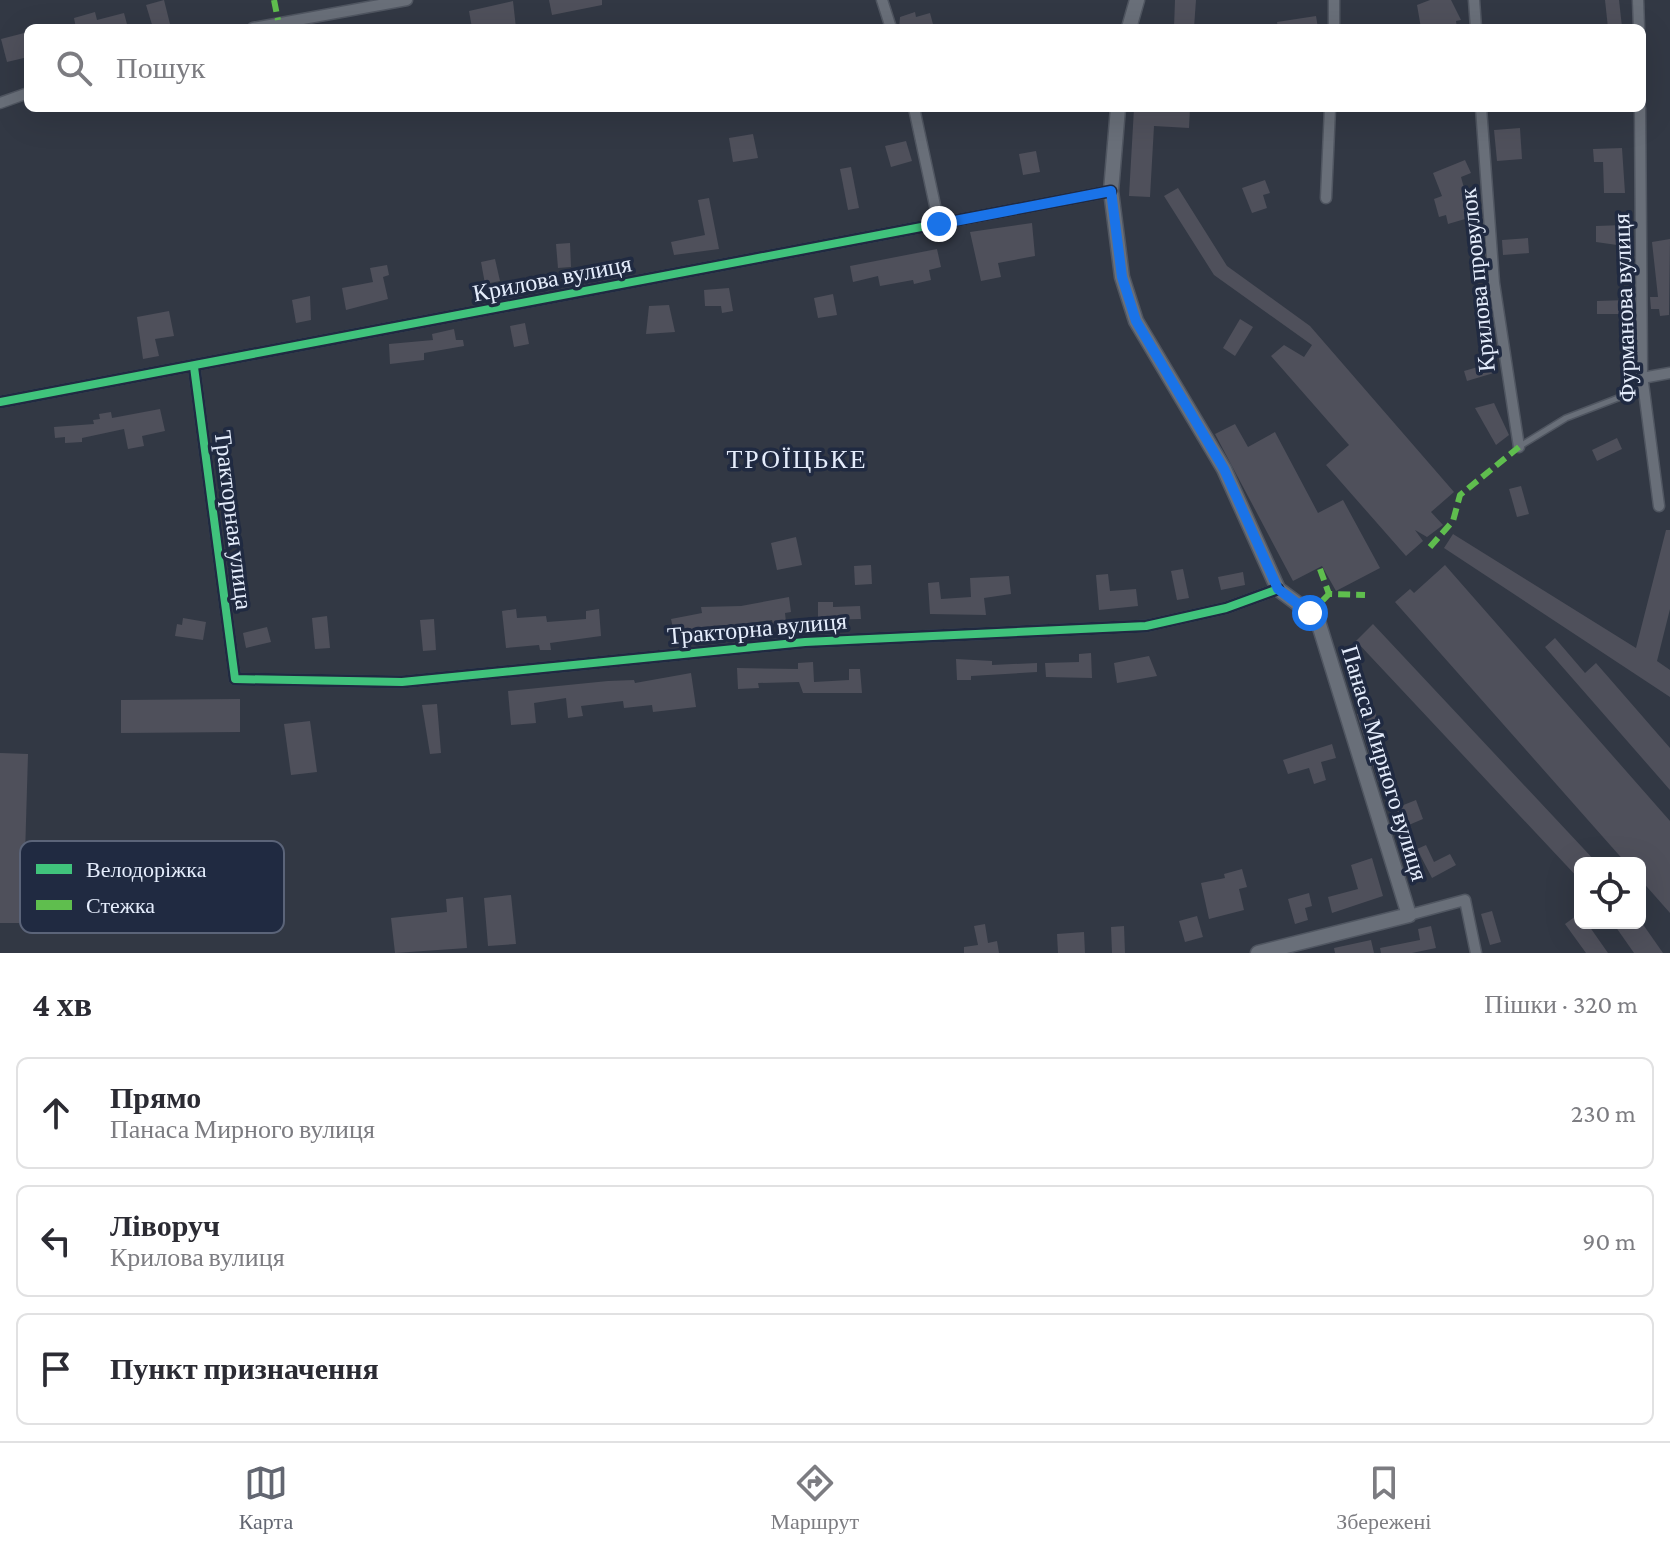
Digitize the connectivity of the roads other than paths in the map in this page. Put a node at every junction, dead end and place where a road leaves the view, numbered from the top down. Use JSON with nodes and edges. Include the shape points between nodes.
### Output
{"nodes":[{"id":1,"x":407,"y":0,"type":"edge"},
{"id":2,"x":882,"y":0,"type":"edge"},
{"id":3,"x":1137,"y":0,"type":"edge"},
{"id":4,"x":1334,"y":0,"type":"edge"},
{"id":5,"x":1474,"y":0,"type":"edge"},
{"id":6,"x":1638,"y":0,"type":"edge"},
{"id":7,"x":266,"y":24,"type":"edge"},
{"id":8,"x":890,"y":24,"type":"edge"},
{"id":9,"x":1130,"y":24,"type":"edge"},
{"id":10,"x":1334,"y":24,"type":"edge"},
{"id":11,"x":1476,"y":24,"type":"edge"},
{"id":12,"x":1639,"y":24,"type":"edge"},
{"id":13,"x":24,"y":94,"type":"edge"},
{"id":14,"x":0,"y":103,"type":"edge"},
{"id":15,"x":915,"y":112,"type":"edge"},
{"id":16,"x":1118,"y":112,"type":"edge"},
{"id":17,"x":1330,"y":112,"type":"edge"},
{"id":18,"x":1481,"y":112,"type":"edge"},
{"id":19,"x":1640,"y":112,"type":"edge"},
{"id":20,"x":1111,"y":191,"type":"junction"},
{"id":21,"x":1326,"y":198,"type":"dead end"},
{"id":22,"x":939,"y":224,"type":"junction"},
{"id":23,"x":194,"y":367,"type":"junction"},
{"id":24,"x":1670,"y":373,"type":"edge"},
{"id":25,"x":1643,"y":383,"type":"junction"},
{"id":26,"x":0,"y":402,"type":"edge"},
{"id":27,"x":1519,"y":447,"type":"joint"},
{"id":28,"x":1659,"y":506,"type":"dead end"},
{"id":29,"x":1278,"y":589,"type":"junction"},
{"id":30,"x":235,"y":679,"type":"joint"},
{"id":31,"x":1409,"y":915,"type":"junction"},
{"id":32,"x":1258,"y":953,"type":"edge"},
{"id":33,"x":1476,"y":953,"type":"edge"}],
"edges":[{"from":1,"to":7,"type":"street"},
{"from":2,"to":8,"type":"street"},
{"from":3,"to":9,"type":"street"},
{"from":4,"to":10,"type":"street"},
{"from":5,"to":11,"type":"street"},
{"from":6,"to":12,"type":"street"},
{"from":13,"to":14,"type":"street"},
{"from":15,"to":22,"type":"street"},
{"from":16,"to":20,"type":"street","name":"Панаса Мирного вулиця"},
{"from":17,"to":21,"type":"street"},
{"from":18,"to":27,"type":"street","name":"Крилова провулок","via":[[1494,283]]},
{"from":19,"to":25,"type":"street","name":"Фурманова вулиця"},
{"from":20,"to":22,"type":"street","name":"Крилова вулиця"},
{"from":20,"to":29,"type":"street","name":"Панаса Мирного вулиця","via":[[1122,277],[1136,321],[1224,469]]},
{"from":22,"to":23,"type":"street","name":"Крилова вулиця"},
{"from":23,"to":26,"type":"street","name":"Крилова вулиця"},
{"from":23,"to":30,"type":"street","name":"Тракторная улица"},
{"from":24,"to":25,"type":"street"},
{"from":25,"to":27,"type":"lane","via":[[1566,418]]},
{"from":25,"to":28,"type":"street","name":"Фурманова вулиця"},
{"from":29,"to":30,"type":"street","name":"Тракторна вулиця","via":[[1226,608],[1146,626],[805,642],[402,682]]},
{"from":29,"to":31,"type":"street","name":"Панаса Мирного вулиця","via":[[1317,618]]},
{"from":31,"to":32,"type":"street"},
{"from":31,"to":33,"type":"street","via":[[1465,900]]}]}
